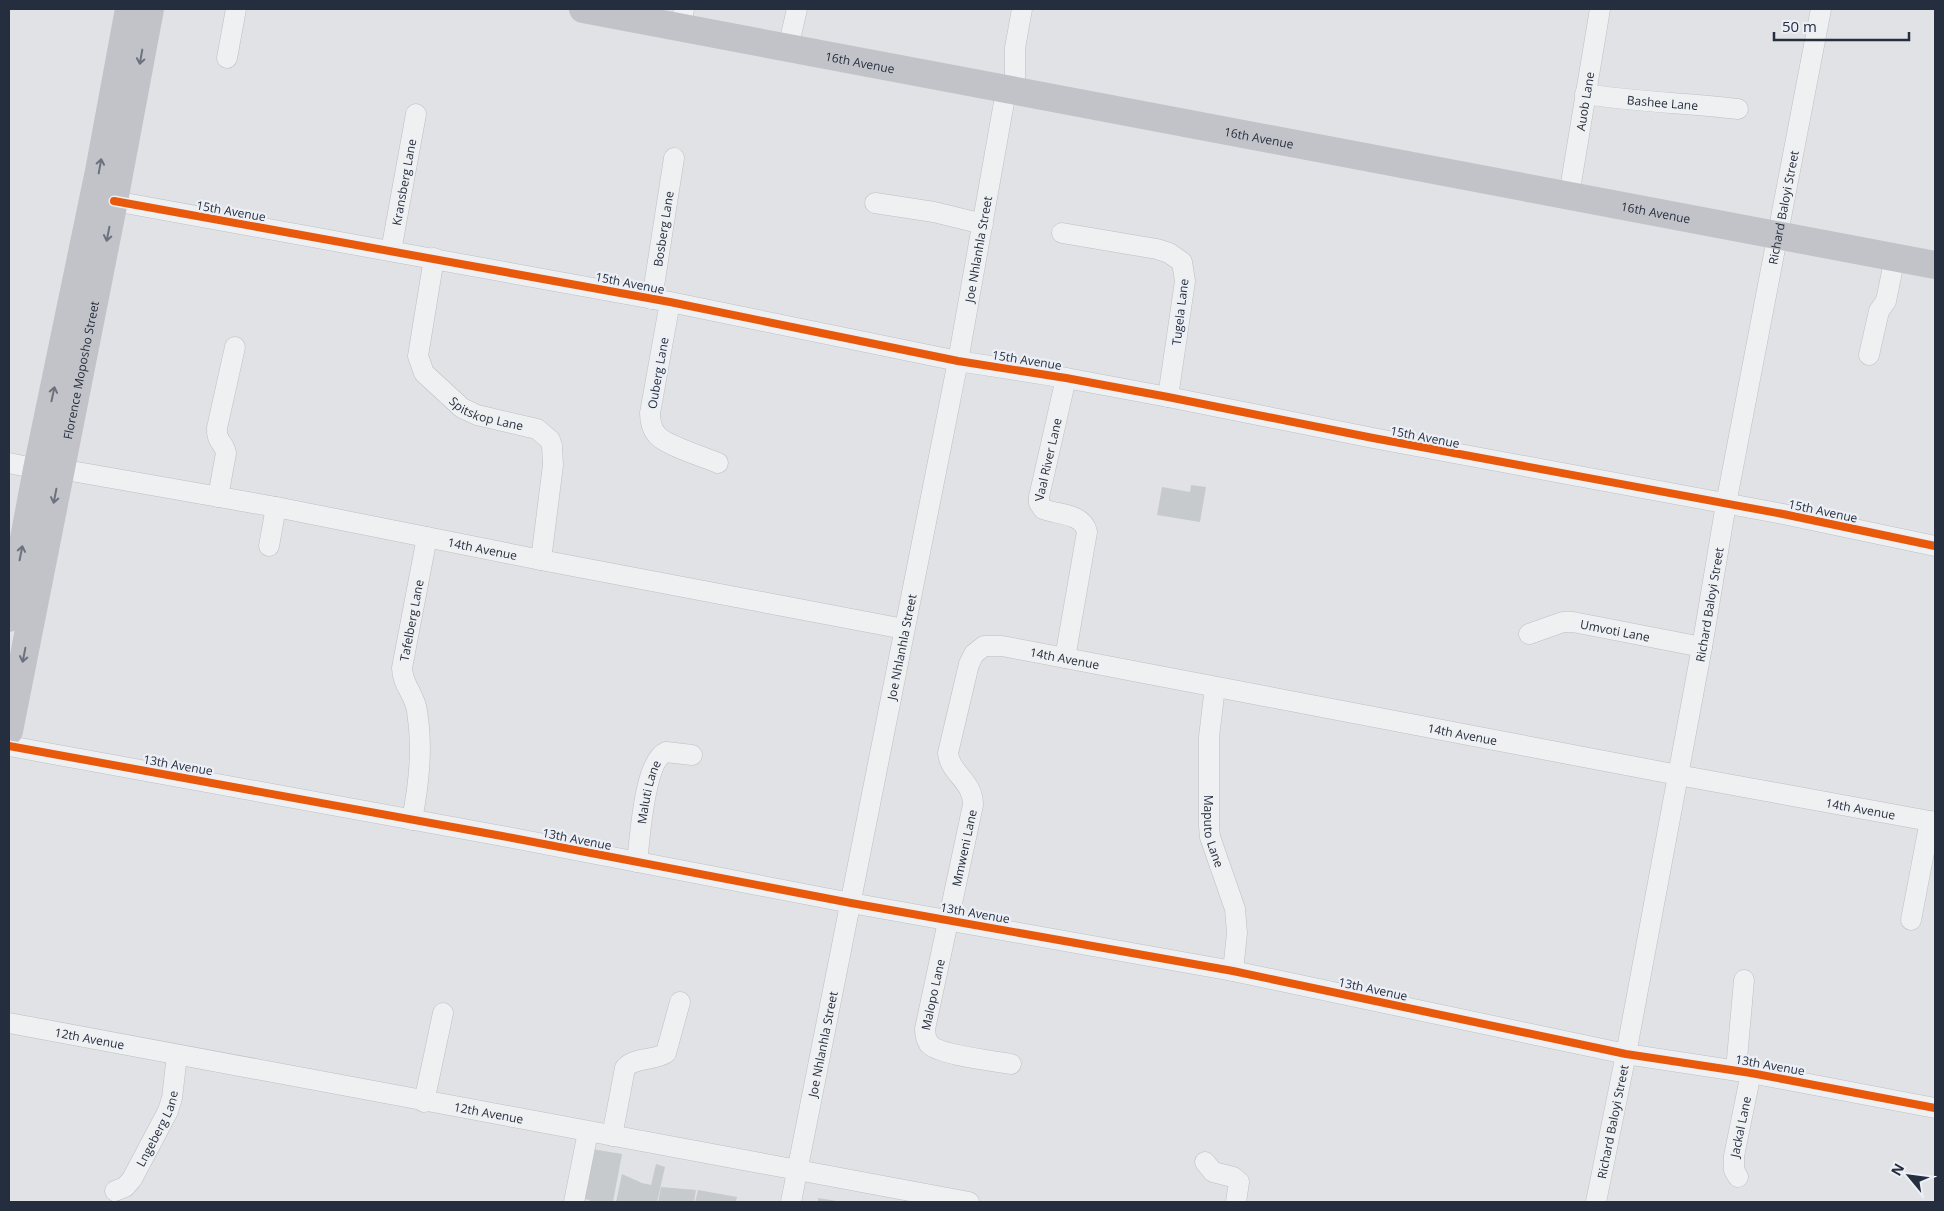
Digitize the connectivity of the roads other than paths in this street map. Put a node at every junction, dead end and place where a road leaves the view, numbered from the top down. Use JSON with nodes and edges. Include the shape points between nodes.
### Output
{"nodes":[{"id":1,"x":128,"y":9,"type":"edge"},
{"id":2,"x":150,"y":9,"type":"edge"},
{"id":3,"x":236,"y":9,"type":"edge"},
{"id":4,"x":583,"y":9,"type":"edge"},
{"id":5,"x":797,"y":9,"type":"edge"},
{"id":6,"x":1022,"y":9,"type":"edge"},
{"id":7,"x":1600,"y":9,"type":"edge"},
{"id":8,"x":1821,"y":9,"type":"edge"},
{"id":9,"x":683,"y":18,"type":"edge"},
{"id":10,"x":788,"y":48,"type":"junction"},
{"id":11,"x":228,"y":58,"type":"dead end"},
{"id":12,"x":1010,"y":91,"type":"junction"},
{"id":13,"x":1585,"y":94,"type":"junction"},
{"id":14,"x":1738,"y":109,"type":"dead end"},
{"id":15,"x":416,"y":114,"type":"dead end"},
{"id":16,"x":674,"y":158,"type":"dead end"},
{"id":17,"x":1569,"y":195,"type":"junction"},
{"id":18,"x":114,"y":201,"type":"junction"},
{"id":19,"x":875,"y":203,"type":"dead end"},
{"id":20,"x":983,"y":224,"type":"junction"},
{"id":21,"x":1062,"y":233,"type":"dead end"},
{"id":22,"x":1778,"y":235,"type":"junction"},
{"id":23,"x":391,"y":251,"type":"junction"},
{"id":24,"x":1895,"y":257,"type":"junction"},
{"id":25,"x":434,"y":258,"type":"junction"},
{"id":26,"x":1935,"y":264,"type":"edge"},
{"id":27,"x":661,"y":301,"type":"junction"},
{"id":28,"x":235,"y":348,"type":"dead end"},
{"id":29,"x":1869,"y":355,"type":"dead end"},
{"id":30,"x":958,"y":361,"type":"junction"},
{"id":31,"x":1066,"y":378,"type":"junction"},
{"id":32,"x":1168,"y":396,"type":"junction"},
{"id":33,"x":718,"y":462,"type":"dead end"},
{"id":34,"x":9,"y":464,"type":"edge"},
{"id":35,"x":49,"y":469,"type":"junction"},
{"id":36,"x":218,"y":497,"type":"junction"},
{"id":37,"x":1726,"y":504,"type":"junction"},
{"id":38,"x":276,"y":507,"type":"junction"},
{"id":39,"x":427,"y":537,"type":"junction"},
{"id":40,"x":269,"y":546,"type":"dead end"},
{"id":41,"x":1935,"y":546,"type":"edge"},
{"id":42,"x":541,"y":560,"type":"junction"},
{"id":43,"x":9,"y":618,"type":"edge"},
{"id":44,"x":904,"y":629,"type":"junction"},
{"id":45,"x":1529,"y":634,"type":"dead end"},
{"id":46,"x":990,"y":645,"type":"joint"},
{"id":47,"x":1702,"y":647,"type":"junction"},
{"id":48,"x":1065,"y":658,"type":"junction"},
{"id":49,"x":1216,"y":687,"type":"junction"},
{"id":50,"x":9,"y":731,"type":"edge"},
{"id":51,"x":9,"y":746,"type":"edge"},
{"id":52,"x":692,"y":755,"type":"dead end"},
{"id":53,"x":1678,"y":775,"type":"junction"},
{"id":54,"x":412,"y":820,"type":"junction"},
{"id":55,"x":1933,"y":821,"type":"edge"},
{"id":56,"x":636,"y":862,"type":"junction"},
{"id":57,"x":851,"y":904,"type":"junction"},
{"id":58,"x":948,"y":919,"type":"junction"},
{"id":59,"x":1912,"y":920,"type":"dead end"},
{"id":60,"x":1233,"y":971,"type":"junction"},
{"id":61,"x":1744,"y":980,"type":"dead end"},
{"id":62,"x":680,"y":1002,"type":"dead end"},
{"id":63,"x":442,"y":1013,"type":"dead end"},
{"id":64,"x":9,"y":1023,"type":"edge"},
{"id":65,"x":1626,"y":1054,"type":"junction"},
{"id":66,"x":177,"y":1055,"type":"junction"},
{"id":67,"x":1011,"y":1064,"type":"dead end"},
{"id":68,"x":1744,"y":1072,"type":"junction"},
{"id":69,"x":424,"y":1102,"type":"junction"},
{"id":70,"x":1935,"y":1108,"type":"edge"},
{"id":71,"x":588,"y":1132,"type":"junction"},
{"id":72,"x":612,"y":1136,"type":"junction"},
{"id":73,"x":1205,"y":1162,"type":"dead end"},
{"id":74,"x":797,"y":1169,"type":"junction"},
{"id":75,"x":1738,"y":1177,"type":"dead end"},
{"id":76,"x":115,"y":1191,"type":"dead end"},
{"id":77,"x":574,"y":1202,"type":"edge"},
{"id":78,"x":791,"y":1202,"type":"edge"},
{"id":79,"x":969,"y":1202,"type":"edge"},
{"id":80,"x":1236,"y":1202,"type":"edge"},
{"id":81,"x":1596,"y":1202,"type":"edge"}],
"edges":[{"from":35,"to":1,"type":"street","name":"Florence Moposho Street","one_way":true,"via":[[83,255]]},
{"from":2,"to":18,"type":"street","name":"Florence Moposho Street","one_way":true},
{"from":3,"to":11,"type":"street"},
{"from":4,"to":9,"type":"street","name":"16th Avenue"},
{"from":5,"to":10,"type":"street"},
{"from":6,"to":12,"type":"street","name":"Joe Nhlanhla Street"},
{"from":7,"to":13,"type":"street","name":"Auob Lane"},
{"from":8,"to":22,"type":"street","name":"Richard Baloyi Street"},
{"from":9,"to":10,"type":"street","name":"16th Avenue"},
{"from":10,"to":12,"type":"street","name":"16th Avenue"},
{"from":12,"to":17,"type":"street","name":"16th Avenue"},
{"from":12,"to":20,"type":"street","name":"Joe Nhlanhla Street"},
{"from":13,"to":14,"type":"street","name":"Bashee Lane"},
{"from":13,"to":17,"type":"street","name":"Auob Lane"},
{"from":15,"to":23,"type":"street","name":"Kransberg Lane"},
{"from":16,"to":27,"type":"street","name":"Bosberg Lane"},
{"from":17,"to":22,"type":"street","name":"16th Avenue"},
{"from":18,"to":23,"type":"street","name":"15th Avenue"},
{"from":18,"to":35,"type":"street","name":"Florence Moposho Street","one_way":true},
{"from":19,"to":20,"type":"street"},
{"from":20,"to":30,"type":"street","name":"Joe Nhlanhla Street"},
{"from":21,"to":32,"type":"street","name":"Tugela Lane","via":[[1157,249],[1182,262],[1185,281]]},
{"from":22,"to":24,"type":"street","name":"16th Avenue"},
{"from":22,"to":37,"type":"street","name":"Richard Baloyi Street"},
{"from":23,"to":25,"type":"street","name":"15th Avenue"},
{"from":24,"to":26,"type":"street","name":"16th Avenue"},
{"from":24,"to":29,"type":"street","via":[[1886,301],[1879,311]]},
{"from":25,"to":27,"type":"street","name":"15th Avenue"},
{"from":25,"to":42,"type":"street","name":"Spitskop Lane","via":[[418,356],[424,372],[462,408],[537,430],[550,440],[553,465]]},
{"from":27,"to":30,"type":"street","name":"15th Avenue"},
{"from":27,"to":33,"type":"street","name":"Ouberg Lane","via":[[651,424],[655,433],[664,440]]},
{"from":28,"to":36,"type":"street","via":[[217,428],[217,438],[226,453]]},
{"from":30,"to":31,"type":"street","name":"15th Avenue"},
{"from":30,"to":44,"type":"street","name":"Joe Nhlanhla Street"},
{"from":31,"to":32,"type":"street","name":"15th Avenue"},
{"from":31,"to":48,"type":"street","name":"Vaal River Lane","via":[[1039,497],[1043,509],[1077,518],[1087,532]]},
{"from":32,"to":37,"type":"street","name":"15th Avenue","via":[[1382,440]]},
{"from":34,"to":35,"type":"street","name":"14th Avenue"},
{"from":35,"to":36,"type":"street","name":"14th Avenue"},
{"from":43,"to":35,"type":"street","name":"Florence Moposho Street","one_way":true},
{"from":35,"to":50,"type":"street","name":"Florence Moposho Street","one_way":true},
{"from":36,"to":38,"type":"street","name":"14th Avenue"},
{"from":37,"to":41,"type":"street","name":"15th Avenue"},
{"from":37,"to":47,"type":"street","name":"Richard Baloyi Street"},
{"from":38,"to":39,"type":"street","name":"14th Avenue"},
{"from":38,"to":40,"type":"street"},
{"from":39,"to":42,"type":"street","name":"14th Avenue"},
{"from":39,"to":54,"type":"street","name":"Tafelberg Lane","via":[[402,668],[402,678],[415,700],[420,746]]},
{"from":42,"to":44,"type":"street","name":"14th Avenue"},
{"from":44,"to":57,"type":"street","name":"Joe Nhlanhla Street"},
{"from":45,"to":47,"type":"street","name":"Umvoti Lane","via":[[1563,622],[1573,622]]},
{"from":46,"to":48,"type":"street","name":"14th Avenue"},
{"from":46,"to":58,"type":"street","name":"Mmweni Lane","via":[[979,649],[971,659],[949,750],[952,766],[966,782],[973,796],[973,805]]},
{"from":47,"to":53,"type":"street","name":"Richard Baloyi Street"},
{"from":48,"to":49,"type":"street","name":"14th Avenue"},
{"from":49,"to":53,"type":"street","name":"14th Avenue"},
{"from":49,"to":60,"type":"street","name":"Maputo Lane","via":[[1209,737],[1209,826],[1235,909],[1237,933]]},
{"from":51,"to":54,"type":"street","name":"13th Avenue"},
{"from":52,"to":56,"type":"street","name":"Maluti Lane","via":[[666,752],[656,761],[648,781]]},
{"from":53,"to":55,"type":"street","name":"14th Avenue"},
{"from":53,"to":65,"type":"street","name":"Richard Baloyi Street"},
{"from":54,"to":56,"type":"street","name":"13th Avenue"},
{"from":55,"to":59,"type":"street"},
{"from":56,"to":57,"type":"street","name":"13th Avenue"},
{"from":57,"to":58,"type":"street","name":"13th Avenue"},
{"from":57,"to":74,"type":"street","name":"Joe Nhlanhla Street"},
{"from":58,"to":60,"type":"street","name":"13th Avenue"},
{"from":58,"to":67,"type":"street","name":"Malopo Lane","via":[[926,1037],[930,1044],[944,1052]]},
{"from":60,"to":65,"type":"street","name":"13th Avenue"},
{"from":61,"to":68,"type":"street","name":"Jackal Lane"},
{"from":62,"to":72,"type":"street","via":[[666,1054],[625,1068]]},
{"from":63,"to":69,"type":"street"},
{"from":64,"to":66,"type":"street","name":"12th Avenue"},
{"from":65,"to":68,"type":"street","name":"13th Avenue"},
{"from":65,"to":81,"type":"street","name":"Richard Baloyi Street"},
{"from":66,"to":69,"type":"street","name":"12th Avenue"},
{"from":66,"to":76,"type":"street","name":"Lngeberg Lane","via":[[167,1116],[132,1179]]},
{"from":68,"to":70,"type":"street","name":"13th Avenue"},
{"from":68,"to":75,"type":"street","name":"Jackal Lane","via":[[1734,1156],[1734,1170]]},
{"from":69,"to":71,"type":"street","name":"12th Avenue"},
{"from":71,"to":72,"type":"street","name":"12th Avenue"},
{"from":71,"to":77,"type":"street"},
{"from":72,"to":74,"type":"street","name":"12th Avenue"},
{"from":73,"to":80,"type":"street","via":[[1213,1172],[1233,1177],[1238,1182]]},
{"from":74,"to":78,"type":"street","name":"Joe Nhlanhla Street"},
{"from":74,"to":79,"type":"street","name":"12th Avenue"}]}
